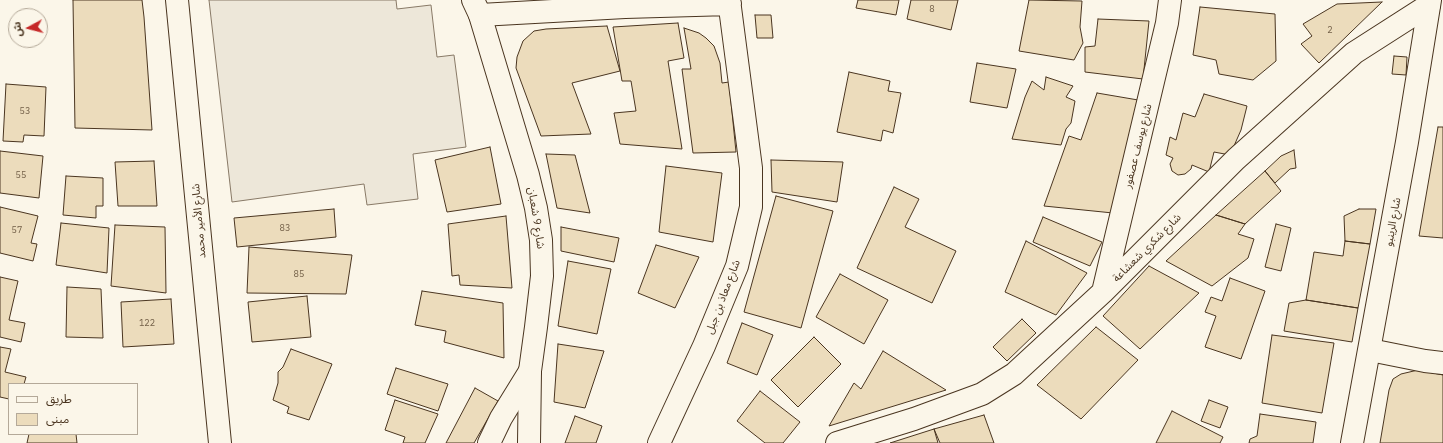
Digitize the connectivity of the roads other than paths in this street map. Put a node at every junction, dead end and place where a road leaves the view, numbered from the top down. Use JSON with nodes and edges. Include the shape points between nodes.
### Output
{"nodes":[{"id":1,"x":177,"y":0,"type":"edge"},
{"id":2,"x":1170,"y":0,"type":"edge"},
{"id":3,"x":730,"y":2,"type":"edge"},
{"id":4,"x":1429,"y":2,"type":"edge"},
{"id":5,"x":476,"y":7,"type":"edge"},
{"id":6,"x":1103,"y":292,"type":"junction"},
{"id":7,"x":1370,"y":350,"type":"junction"},
{"id":8,"x":1443,"y":363,"type":"edge"},
{"id":9,"x":530,"y":371,"type":"junction"},
{"id":10,"x":220,"y":443,"type":"edge"},
{"id":11,"x":489,"y":443,"type":"edge"},
{"id":12,"x":529,"y":443,"type":"edge"},
{"id":13,"x":659,"y":443,"type":"edge"},
{"id":14,"x":837,"y":443,"type":"edge"},
{"id":15,"x":1352,"y":443,"type":"edge"}],
"edges":[{"from":1,"to":10,"type":"street","name":"شارع الأمير محمد"},
{"from":2,"to":6,"type":"street","name":"شارع يوسف عصفور","via":[[1167,23]]},
{"from":3,"to":5,"type":"street","via":[[626,7]]},
{"from":3,"to":13,"type":"street","name":"شارع معاذ بن جبل","via":[[751,168],[751,207],[737,266],[704,346]]},
{"from":4,"to":6,"type":"street","name":"شارع شكري شعشاعة","via":[[1354,53],[1236,159]]},
{"from":4,"to":7,"type":"street","name":"شارع الرينبو"},
{"from":5,"to":9,"type":"street","name":"شارع 9 شعبان","via":[[528,175],[541,240],[542,276]]},
{"from":6,"to":14,"type":"street","name":"شارع شكري شعشاعة","via":[[1014,374],[990,390],[914,419]]},
{"from":7,"to":8,"type":"street"},
{"from":7,"to":15,"type":"street","name":"شارع الرينبو"},
{"from":9,"to":11,"type":"street"},
{"from":9,"to":12,"type":"street","name":"شارع 9 شعبان"}]}
